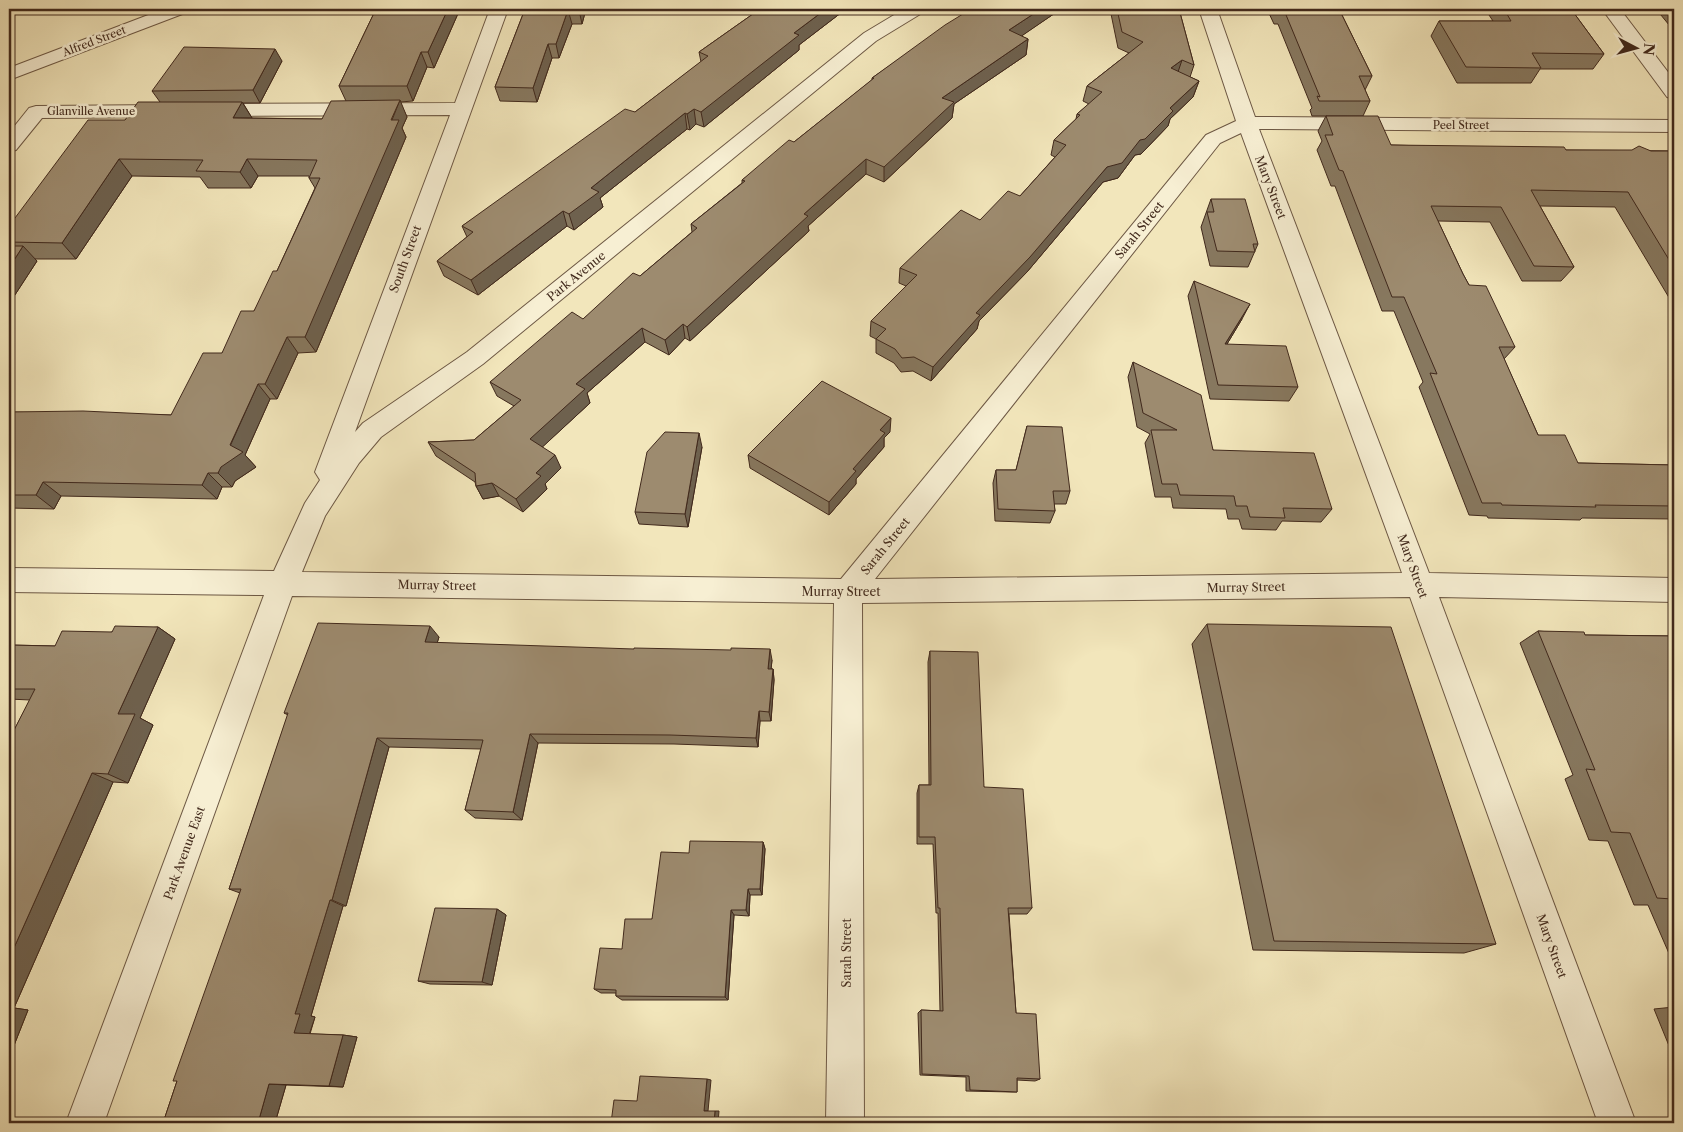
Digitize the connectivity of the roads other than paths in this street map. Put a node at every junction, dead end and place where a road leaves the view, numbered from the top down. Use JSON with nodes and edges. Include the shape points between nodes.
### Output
{"nodes":[{"id":1,"x":178,"y":9,"type":"edge"},
{"id":2,"x":498,"y":9,"type":"edge"},
{"id":3,"x":916,"y":9,"type":"edge"},
{"id":4,"x":1208,"y":9,"type":"edge"},
{"id":5,"x":1611,"y":9,"type":"edge"},
{"id":6,"x":9,"y":74,"type":"edge"},
{"id":7,"x":1674,"y":92,"type":"edge"},
{"id":8,"x":460,"y":108,"type":"junction"},
{"id":9,"x":1247,"y":123,"type":"junction"},
{"id":10,"x":1674,"y":126,"type":"edge"},
{"id":11,"x":9,"y":146,"type":"edge"},
{"id":12,"x":314,"y":511,"type":"junction"},
{"id":13,"x":9,"y":580,"type":"edge"},
{"id":14,"x":284,"y":583,"type":"junction"},
{"id":15,"x":1420,"y":585,"type":"junction"},
{"id":16,"x":1674,"y":590,"type":"edge"},
{"id":17,"x":848,"y":592,"type":"junction"},
{"id":18,"x":85,"y":1123,"type":"edge"},
{"id":19,"x":845,"y":1123,"type":"edge"},
{"id":20,"x":1617,"y":1123,"type":"edge"}],
"edges":[{"from":1,"to":6,"type":"street","name":"Alfred Street"},
{"from":2,"to":8,"type":"street","name":"South Street"},
{"from":3,"to":12,"type":"street","name":"Park Avenue","via":[[870,37],[475,358],[372,430],[350,456]]},
{"from":4,"to":9,"type":"street","name":"Mary Street"},
{"from":5,"to":7,"type":"street"},
{"from":8,"to":11,"type":"street","name":"Glanville Avenue","via":[[36,112]]},
{"from":8,"to":12,"type":"street","name":"South Street"},
{"from":9,"to":10,"type":"street","name":"Peel Street"},
{"from":9,"to":15,"type":"street","name":"Mary Street"},
{"from":9,"to":17,"type":"street","name":"Sarah Street","via":[[1213,138]]},
{"from":12,"to":14,"type":"street","name":"Park Avenue"},
{"from":13,"to":14,"type":"street","name":"Murray Street"},
{"from":14,"to":17,"type":"street","name":"Murray Street"},
{"from":14,"to":18,"type":"street","name":"Park Avenue East"},
{"from":15,"to":16,"type":"street","name":"Murray Street"},
{"from":15,"to":17,"type":"street","name":"Murray Street"},
{"from":15,"to":20,"type":"street","name":"Mary Street"},
{"from":17,"to":19,"type":"street","name":"Sarah Street"}]}
